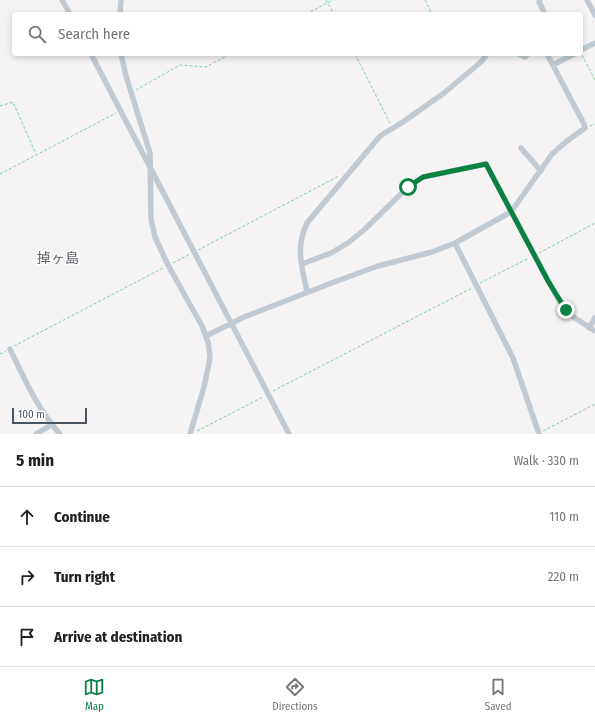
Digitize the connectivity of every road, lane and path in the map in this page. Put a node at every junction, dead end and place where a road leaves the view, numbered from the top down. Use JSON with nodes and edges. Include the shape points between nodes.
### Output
{"nodes":[{"id":1,"x":62,"y":0,"type":"edge"},
{"id":2,"x":121,"y":0,"type":"edge"},
{"id":3,"x":326,"y":0,"type":"edge"},
{"id":4,"x":333,"y":0,"type":"edge"},
{"id":5,"x":425,"y":0,"type":"edge"},
{"id":6,"x":540,"y":0,"type":"edge"},
{"id":7,"x":587,"y":0,"type":"edge"},
{"id":8,"x":328,"y":3,"type":"junction"},
{"id":9,"x":69,"y":12,"type":"edge"},
{"id":10,"x":120,"y":12,"type":"edge"},
{"id":11,"x":310,"y":12,"type":"edge"},
{"id":12,"x":333,"y":12,"type":"edge"},
{"id":13,"x":431,"y":12,"type":"edge"},
{"id":14,"x":544,"y":12,"type":"edge"},
{"id":15,"x":595,"y":15,"type":"edge"},
{"id":16,"x":595,"y":43,"type":"edge"},
{"id":17,"x":583,"y":51,"type":"edge"},
{"id":18,"x":92,"y":56,"type":"edge"},
{"id":19,"x":122,"y":56,"type":"edge"},
{"id":20,"x":226,"y":56,"type":"edge"},
{"id":21,"x":356,"y":56,"type":"edge"},
{"id":22,"x":486,"y":56,"type":"edge"},
{"id":23,"x":548,"y":56,"type":"edge"},
{"id":24,"x":570,"y":56,"type":"edge"},
{"id":25,"x":583,"y":56,"type":"edge"},
{"id":26,"x":553,"y":65,"type":"junction"},
{"id":27,"x":595,"y":80,"type":"edge"},
{"id":28,"x":131,"y":93,"type":"junction"},
{"id":29,"x":0,"y":106,"type":"edge"},
{"id":30,"x":120,"y":111,"type":"junction"},
{"id":31,"x":393,"y":128,"type":"junction"},
{"id":32,"x":521,"y":148,"type":"dead end"},
{"id":33,"x":36,"y":154,"type":"junction"},
{"id":34,"x":150,"y":169,"type":"junction"},
{"id":35,"x":540,"y":171,"type":"junction"},
{"id":36,"x":0,"y":174,"type":"edge"},
{"id":37,"x":339,"y":176,"type":"dead end"},
{"id":38,"x":511,"y":212,"type":"junction"},
{"id":39,"x":595,"y":223,"type":"edge"},
{"id":40,"x":455,"y":243,"type":"junction"},
{"id":41,"x":194,"y":252,"type":"junction"},
{"id":42,"x":534,"y":255,"type":"junction"},
{"id":43,"x":302,"y":264,"type":"junction"},
{"id":44,"x":168,"y":266,"type":"junction"},
{"id":45,"x":476,"y":286,"type":"junction"},
{"id":46,"x":307,"y":292,"type":"junction"},
{"id":47,"x":595,"y":318,"type":"edge"},
{"id":48,"x":231,"y":323,"type":"junction"},
{"id":49,"x":589,"y":328,"type":"junction"},
{"id":50,"x":595,"y":331,"type":"edge"},
{"id":51,"x":206,"y":336,"type":"junction"},
{"id":52,"x":10,"y":349,"type":"junction"},
{"id":53,"x":0,"y":354,"type":"edge"},
{"id":54,"x":268,"y":394,"type":"junction"},
{"id":55,"x":595,"y":404,"type":"edge"},
{"id":56,"x":52,"y":425,"type":"junction"},
{"id":57,"x":36,"y":434,"type":"edge"},
{"id":58,"x":60,"y":434,"type":"edge"},
{"id":59,"x":190,"y":434,"type":"edge"},
{"id":60,"x":289,"y":434,"type":"edge"},
{"id":61,"x":539,"y":434,"type":"edge"}],
"edges":[{"from":1,"to":9,"type":"street"},
{"from":2,"to":10,"type":"street"},
{"from":3,"to":8,"type":"path"},
{"from":4,"to":8,"type":"path"},
{"from":5,"to":13,"type":"path"},
{"from":6,"to":14,"type":"street"},
{"from":7,"to":15,"type":"street"},
{"from":8,"to":11,"type":"path"},
{"from":8,"to":12,"type":"path"},
{"from":16,"to":17,"type":"street"},
{"from":18,"to":30,"type":"street"},
{"from":19,"to":28,"type":"street"},
{"from":20,"to":28,"type":"path","via":[[206,67],[180,65]]},
{"from":21,"to":31,"type":"path"},
{"from":22,"to":31,"type":"street","via":[[444,93]]},
{"from":23,"to":26,"type":"street"},
{"from":24,"to":26,"type":"street"},
{"from":25,"to":27,"type":"path"},
{"from":26,"to":35,"type":"street","via":[[585,128],[552,154]]},
{"from":28,"to":34,"type":"street","via":[[150,152]]},
{"from":29,"to":33,"type":"path","via":[[13,102]]},
{"from":30,"to":33,"type":"path"},
{"from":30,"to":34,"type":"street"},
{"from":31,"to":43,"type":"street","via":[[380,136],[307,223],[299,253]]},
{"from":32,"to":35,"type":"street"},
{"from":33,"to":36,"type":"path"},
{"from":34,"to":41,"type":"street"},
{"from":34,"to":44,"type":"street","via":[[152,227]]},
{"from":35,"to":38,"type":"street"},
{"from":37,"to":41,"type":"path"},
{"from":38,"to":40,"type":"street"},
{"from":38,"to":42,"type":"street"},
{"from":38,"to":43,"type":"street","via":[[486,164],[423,177],[408,187],[348,243],[331,253]]},
{"from":39,"to":42,"type":"path"},
{"from":40,"to":45,"type":"street"},
{"from":40,"to":46,"type":"street","via":[[432,252],[378,266]]},
{"from":41,"to":44,"type":"path"},
{"from":41,"to":48,"type":"street"},
{"from":42,"to":45,"type":"path"},
{"from":42,"to":49,"type":"street","via":[[559,301],[572,316]]},
{"from":43,"to":46,"type":"street"},
{"from":44,"to":51,"type":"street"},
{"from":44,"to":52,"type":"path"},
{"from":45,"to":54,"type":"path"},
{"from":45,"to":61,"type":"street","via":[[513,358]]},
{"from":46,"to":48,"type":"street"},
{"from":47,"to":49,"type":"street"},
{"from":48,"to":51,"type":"street"},
{"from":48,"to":54,"type":"street"},
{"from":49,"to":50,"type":"street"},
{"from":51,"to":59,"type":"street","via":[[209,348],[208,368]]},
{"from":52,"to":53,"type":"path"},
{"from":52,"to":56,"type":"street","via":[[27,386]]},
{"from":54,"to":59,"type":"path"},
{"from":54,"to":60,"type":"street"},
{"from":55,"to":61,"type":"path"},
{"from":56,"to":57,"type":"street"},
{"from":56,"to":58,"type":"street"}]}
